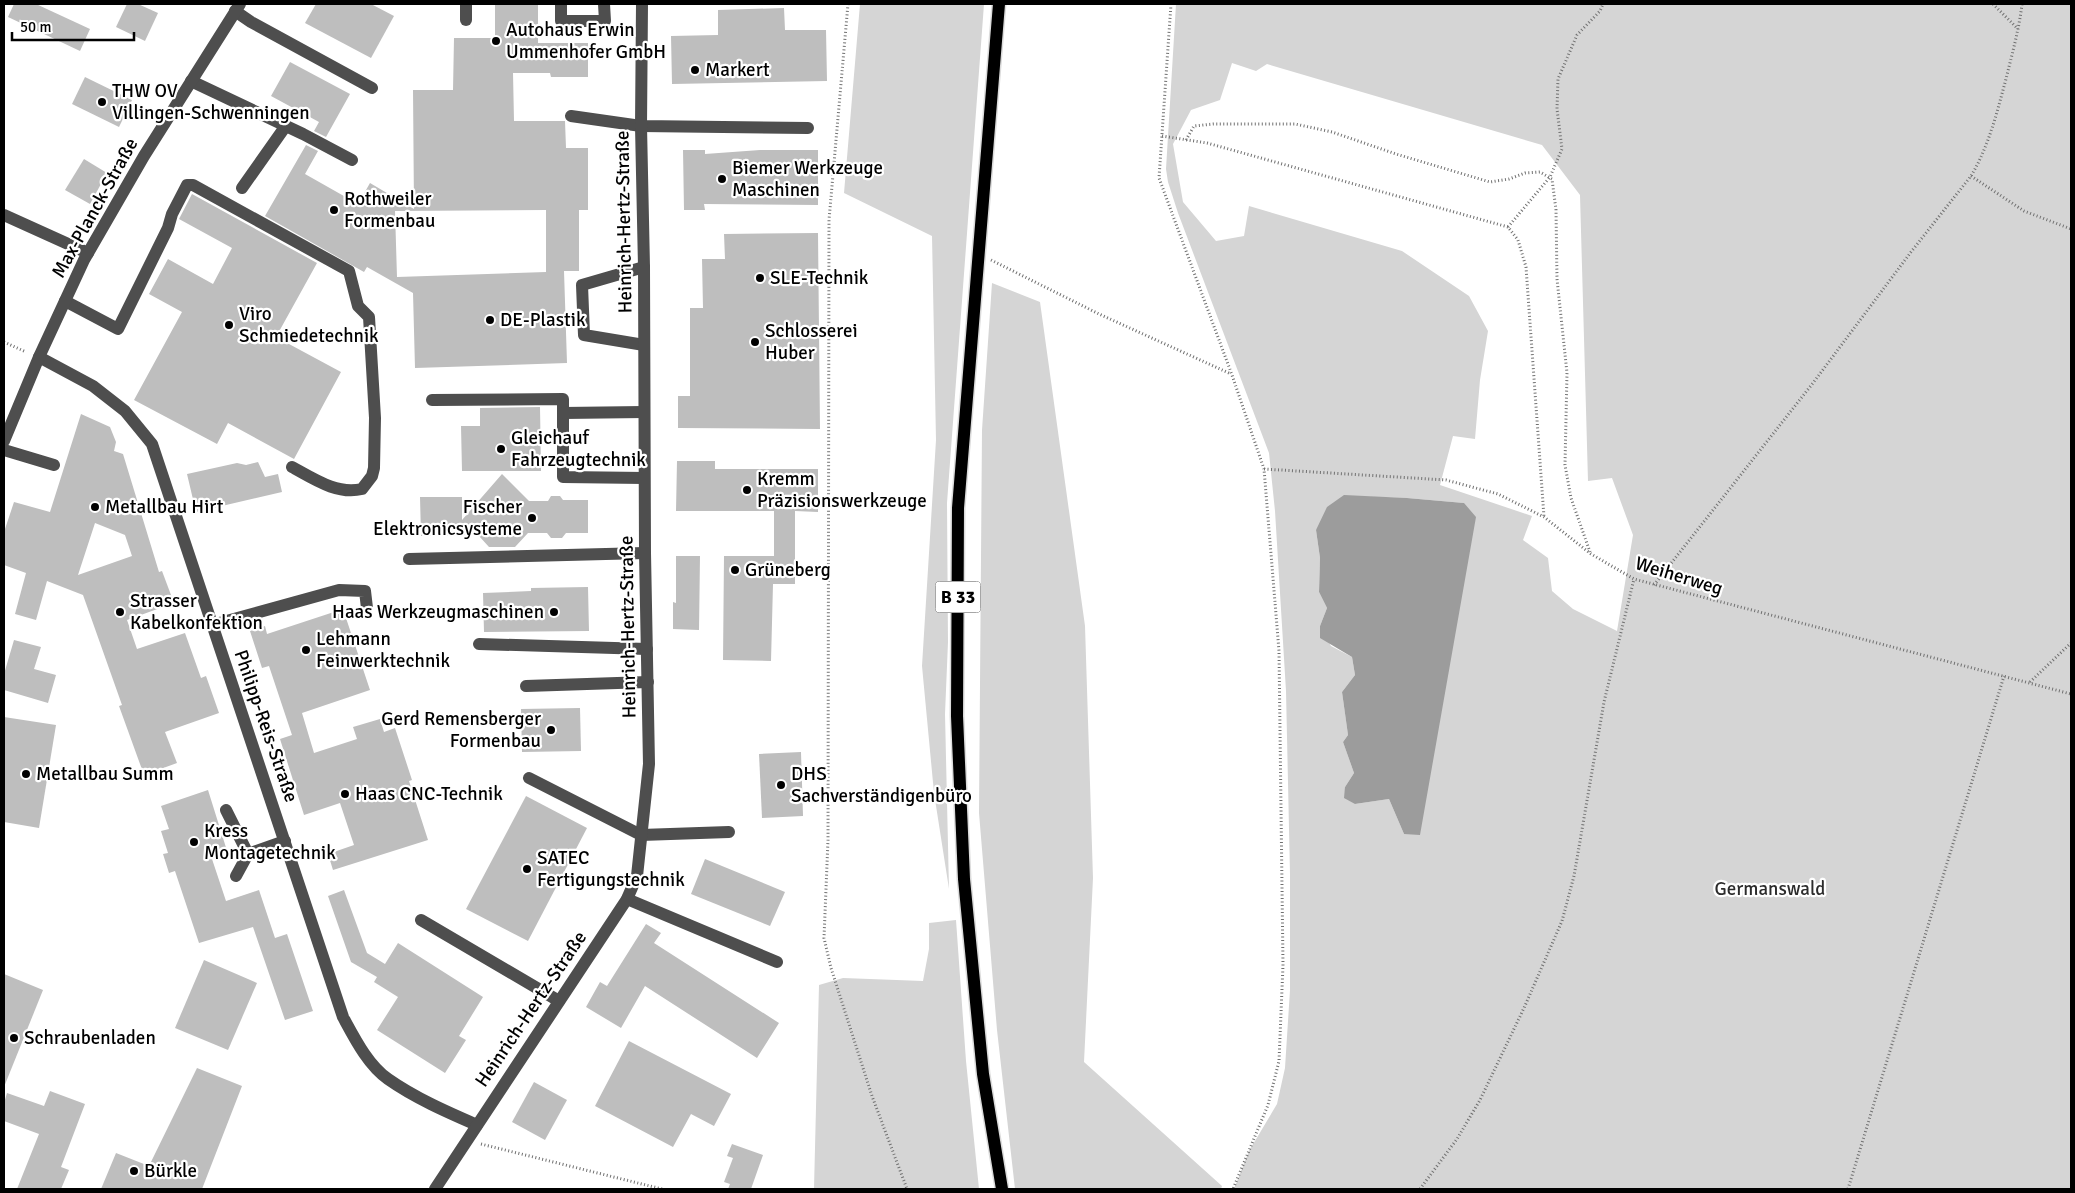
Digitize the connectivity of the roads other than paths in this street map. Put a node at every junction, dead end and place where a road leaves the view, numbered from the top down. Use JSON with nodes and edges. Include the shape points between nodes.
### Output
{"nodes":[{"id":1,"x":466,"y":4,"type":"edge"},
{"id":2,"x":560,"y":4,"type":"edge"},
{"id":3,"x":604,"y":4,"type":"edge"},
{"id":4,"x":642,"y":4,"type":"edge"},
{"id":5,"x":999,"y":4,"type":"edge"},
{"id":6,"x":237,"y":7,"type":"edge"},
{"id":7,"x":466,"y":20,"type":"dead end"},
{"id":8,"x":191,"y":81,"type":"junction"},
{"id":9,"x":372,"y":88,"type":"dead end"},
{"id":10,"x":571,"y":116,"type":"dead end"},
{"id":11,"x":640,"y":126,"type":"junction"},
{"id":12,"x":286,"y":127,"type":"junction"},
{"id":13,"x":808,"y":128,"type":"dead end"},
{"id":14,"x":352,"y":160,"type":"dead end"},
{"id":15,"x":242,"y":188,"type":"dead end"},
{"id":16,"x":4,"y":215,"type":"edge"},
{"id":17,"x":88,"y":253,"type":"junction"},
{"id":18,"x":644,"y":268,"type":"junction"},
{"id":19,"x":65,"y":301,"type":"junction"},
{"id":20,"x":644,"y":345,"type":"junction"},
{"id":21,"x":39,"y":357,"type":"junction"},
{"id":22,"x":432,"y":400,"type":"dead end"},
{"id":23,"x":644,"y":412,"type":"junction"},
{"id":24,"x":563,"y":414,"type":"junction"},
{"id":25,"x":4,"y":441,"type":"edge"},
{"id":26,"x":4,"y":450,"type":"edge"},
{"id":27,"x":54,"y":465,"type":"dead end"},
{"id":28,"x":292,"y":467,"type":"dead end"},
{"id":29,"x":644,"y":478,"type":"junction"},
{"id":30,"x":644,"y":553,"type":"junction"},
{"id":31,"x":409,"y":559,"type":"dead end"},
{"id":32,"x":367,"y":608,"type":"dead end"},
{"id":33,"x":212,"y":625,"type":"junction"},
{"id":34,"x":479,"y":644,"type":"dead end"},
{"id":35,"x":647,"y":649,"type":"junction"},
{"id":36,"x":648,"y":682,"type":"junction"},
{"id":37,"x":526,"y":686,"type":"dead end"},
{"id":38,"x":529,"y":778,"type":"dead end"},
{"id":39,"x":226,"y":810,"type":"dead end"},
{"id":40,"x":729,"y":832,"type":"dead end"},
{"id":41,"x":641,"y":835,"type":"junction"},
{"id":42,"x":285,"y":842,"type":"junction"},
{"id":43,"x":248,"y":854,"type":"junction"},
{"id":44,"x":236,"y":876,"type":"dead end"},
{"id":45,"x":628,"y":899,"type":"junction"},
{"id":46,"x":422,"y":920,"type":"dead end"},
{"id":47,"x":777,"y":962,"type":"dead end"},
{"id":48,"x":559,"y":1002,"type":"junction"},
{"id":49,"x":477,"y":1125,"type":"junction"},
{"id":50,"x":435,"y":1189,"type":"edge"},
{"id":51,"x":1002,"y":1189,"type":"edge"}],
"edges":[{"from":1,"to":7,"type":"street"},
{"from":2,"to":3,"type":"street","via":[[561,21],[604,21]]},
{"from":4,"to":11,"type":"street","name":"Heinrich-Hertz-Straße"},
{"from":5,"to":51,"type":"main road","number":"B 33","via":[[958,508],[957,716],[965,889],[983,1074]]},
{"from":6,"to":8,"type":"street","name":"Max-Planck-Straße"},
{"from":6,"to":9,"type":"street","via":[[251,22]]},
{"from":8,"to":12,"type":"street"},
{"from":8,"to":17,"type":"street","name":"Max-Planck-Straße"},
{"from":10,"to":11,"type":"street"},
{"from":11,"to":13,"type":"street"},
{"from":11,"to":18,"type":"street","name":"Heinrich-Hertz-Straße"},
{"from":12,"to":14,"type":"street"},
{"from":12,"to":15,"type":"street"},
{"from":16,"to":17,"type":"street"},
{"from":17,"to":19,"type":"street","name":"Max-Planck-Straße"},
{"from":18,"to":20,"type":"street","name":"Heinrich-Hertz-Straße"},
{"from":18,"to":20,"type":"street","via":[[582,285],[584,335]]},
{"from":19,"to":21,"type":"street","name":"Max-Planck-Straße"},
{"from":19,"to":28,"type":"street","via":[[118,329],[172,214],[187,185],[193,184],[349,271],[358,306],[369,316],[375,418],[372,476],[362,489],[346,492]]},
{"from":20,"to":23,"type":"street","name":"Heinrich-Hertz-Straße"},
{"from":21,"to":25,"type":"street","name":"Max-Planck-Straße"},
{"from":21,"to":33,"type":"street","name":"Philipp-Reis-Straße","via":[[93,386],[125,410],[152,444]]},
{"from":22,"to":24,"type":"street","via":[[563,399]]},
{"from":23,"to":24,"type":"street"},
{"from":23,"to":29,"type":"street","name":"Heinrich-Hertz-Straße"},
{"from":24,"to":29,"type":"street","via":[[563,477]]},
{"from":26,"to":27,"type":"street"},
{"from":29,"to":30,"type":"street","name":"Heinrich-Hertz-Straße"},
{"from":30,"to":31,"type":"street"},
{"from":30,"to":35,"type":"street","name":"Heinrich-Hertz-Straße"},
{"from":32,"to":33,"type":"street","via":[[365,591],[339,590]]},
{"from":33,"to":42,"type":"street","name":"Philipp-Reis-Straße"},
{"from":34,"to":35,"type":"street"},
{"from":35,"to":36,"type":"street","name":"Heinrich-Hertz-Straße"},
{"from":36,"to":37,"type":"street"},
{"from":36,"to":41,"type":"street","name":"Heinrich-Hertz-Straße","via":[[649,764]]},
{"from":38,"to":41,"type":"street"},
{"from":39,"to":43,"type":"street"},
{"from":40,"to":41,"type":"street"},
{"from":41,"to":45,"type":"street","name":"Heinrich-Hertz-Straße","via":[[637,876]]},
{"from":42,"to":43,"type":"street"},
{"from":42,"to":49,"type":"street","name":"Philipp-Reis-Straße","via":[[344,1018],[361,1050],[387,1079]]},
{"from":43,"to":44,"type":"street"},
{"from":45,"to":47,"type":"street"},
{"from":45,"to":48,"type":"street","name":"Heinrich-Hertz-Straße"},
{"from":46,"to":48,"type":"street"},
{"from":48,"to":49,"type":"street","name":"Heinrich-Hertz-Straße"},
{"from":49,"to":50,"type":"street","name":"Heinrich-Hertz-Straße"}]}
